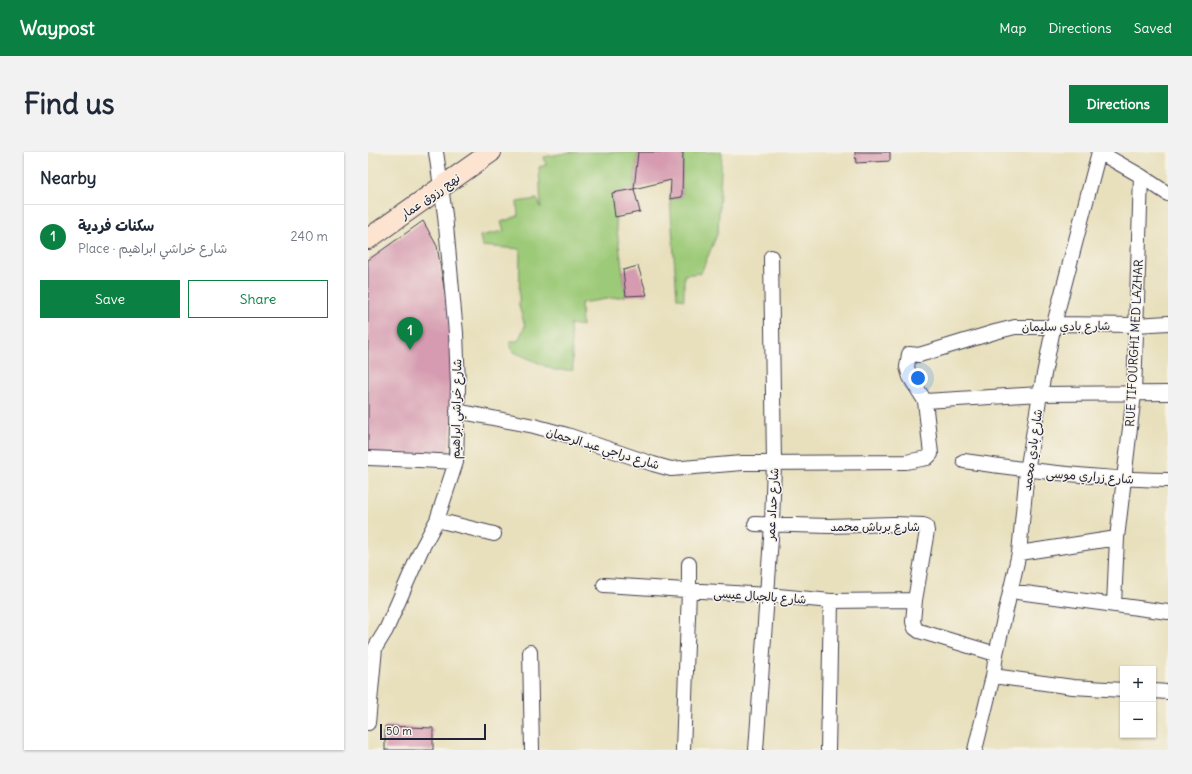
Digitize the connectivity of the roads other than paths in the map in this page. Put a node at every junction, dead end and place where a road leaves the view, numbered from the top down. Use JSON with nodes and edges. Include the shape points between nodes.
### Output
{"nodes":[{"id":1,"x":436,"y":152,"type":"edge"},
{"id":2,"x":491,"y":152,"type":"edge"},
{"id":3,"x":1099,"y":152,"type":"edge"},
{"id":4,"x":1141,"y":176,"type":"junction"},
{"id":5,"x":442,"y":186,"type":"junction"},
{"id":6,"x":1168,"y":194,"type":"edge"},
{"id":7,"x":368,"y":239,"type":"edge"},
{"id":8,"x":771,"y":257,"type":"dead end"},
{"id":9,"x":1168,"y":323,"type":"edge"},
{"id":10,"x":1054,"y":324,"type":"junction"},
{"id":11,"x":1136,"y":325,"type":"junction"},
{"id":12,"x":1168,"y":393,"type":"edge"},
{"id":13,"x":1040,"y":394,"type":"junction"},
{"id":14,"x":1134,"y":394,"type":"junction"},
{"id":15,"x":925,"y":401,"type":"junction"},
{"id":16,"x":456,"y":411,"type":"junction"},
{"id":17,"x":368,"y":458,"type":"edge"},
{"id":18,"x":964,"y":461,"type":"dead end"},
{"id":19,"x":456,"y":462,"type":"junction"},
{"id":20,"x":774,"y":463,"type":"junction"},
{"id":21,"x":1027,"y":471,"type":"junction"},
{"id":22,"x":1124,"y":479,"type":"junction"},
{"id":23,"x":1168,"y":480,"type":"edge"},
{"id":24,"x":437,"y":520,"type":"junction"},
{"id":25,"x":755,"y":524,"type":"dead end"},
{"id":26,"x":772,"y":524,"type":"junction"},
{"id":27,"x":494,"y":534,"type":"dead end"},
{"id":28,"x":1117,"y":538,"type":"junction"},
{"id":29,"x":1019,"y":553,"type":"junction"},
{"id":30,"x":689,"y":564,"type":"dead end"},
{"id":31,"x":604,"y":586,"type":"dead end"},
{"id":32,"x":689,"y":591,"type":"junction"},
{"id":33,"x":1010,"y":591,"type":"junction"},
{"id":34,"x":767,"y":595,"type":"junction"},
{"id":35,"x":915,"y":600,"type":"junction"},
{"id":36,"x":831,"y":601,"type":"junction"},
{"id":37,"x":1114,"y":605,"type":"junction"},
{"id":38,"x":1168,"y":612,"type":"edge"},
{"id":39,"x":372,"y":647,"type":"edge"},
{"id":40,"x":530,"y":652,"type":"dead end"},
{"id":41,"x":996,"y":654,"type":"junction"},
{"id":42,"x":993,"y":676,"type":"junction"},
{"id":43,"x":1120,"y":690,"type":"edge"},
{"id":44,"x":1156,"y":691,"type":"edge"},
{"id":45,"x":1168,"y":692,"type":"edge"},
{"id":46,"x":368,"y":723,"type":"edge"},
{"id":47,"x":532,"y":750,"type":"edge"},
{"id":48,"x":683,"y":750,"type":"edge"},
{"id":49,"x":756,"y":750,"type":"edge"},
{"id":50,"x":828,"y":750,"type":"edge"},
{"id":51,"x":975,"y":750,"type":"edge"}],
"edges":[{"from":1,"to":5,"type":"street","name":"شارع خراشي ابراهيم"},
{"from":2,"to":5,"type":"main road","name":"نهج رزوق عمار"},
{"from":3,"to":4,"type":"street"},
{"from":3,"to":10,"type":"street","name":"شارع بادي محمد"},
{"from":4,"to":6,"type":"street"},
{"from":4,"to":11,"type":"street","name":"RUE TIFOURGHI MED LAZHAR"},
{"from":5,"to":7,"type":"main road","name":"نهج رزوق عمار"},
{"from":5,"to":16,"type":"street","name":"شارع خراشي ابراهيم","via":[[456,333]]},
{"from":8,"to":20,"type":"street","name":"شارع حداد عمر"},
{"from":9,"to":11,"type":"street","name":"شارع بادي سليمان"},
{"from":10,"to":11,"type":"street","name":"شارع بادي سليمان"},
{"from":10,"to":13,"type":"street","name":"شارع بادي محمد"},
{"from":10,"to":15,"type":"street","name":"شارع بادي سليمان","via":[[1049,327],[1015,327],[919,355],[909,354],[907,367],[910,377]]},
{"from":11,"to":14,"type":"street","name":"RUE TIFOURGHI MED LAZHAR"},
{"from":12,"to":14,"type":"street"},
{"from":13,"to":14,"type":"street"},
{"from":13,"to":15,"type":"street"},
{"from":13,"to":21,"type":"street","name":"شارع بادي محمد"},
{"from":14,"to":22,"type":"street","name":"RUE TIFOURGHI MED LAZHAR"},
{"from":15,"to":20,"type":"street","via":[[930,454],[927,458],[906,462]]},
{"from":16,"to":19,"type":"street","name":"شارع خراشي ابراهيم"},
{"from":16,"to":20,"type":"street","name":"شارع دراجي عبد الرحمان","via":[[534,426],[671,469]]},
{"from":17,"to":19,"type":"street"},
{"from":18,"to":21,"type":"street","name":"شارع زراري موسى"},
{"from":19,"to":24,"type":"street","name":"شارع خراشي ابراهيم"},
{"from":20,"to":26,"type":"street","name":"شارع حداد عمر"},
{"from":21,"to":22,"type":"street","name":"شارع زراري موسى"},
{"from":21,"to":29,"type":"street","name":"شارع بادي محمد"},
{"from":22,"to":23,"type":"street","name":"شارع زراري موسى"},
{"from":22,"to":28,"type":"street","name":"RUE TIFOURGHI MED LAZHAR"},
{"from":24,"to":27,"type":"street"},
{"from":24,"to":39,"type":"street","name":"شارع خراشي ابراهيم","via":[[386,630]]},
{"from":25,"to":26,"type":"street","name":"شارع برباش محمد"},
{"from":26,"to":34,"type":"street","name":"شارع حداد عمر"},
{"from":26,"to":35,"type":"street","name":"شارع برباش محمد","via":[[926,526]]},
{"from":28,"to":29,"type":"street"},
{"from":28,"to":37,"type":"street","name":"RUE TIFOURGHI MED LAZHAR"},
{"from":29,"to":33,"type":"street","name":"شارع بادي محمد"},
{"from":30,"to":32,"type":"street"},
{"from":31,"to":32,"type":"street","name":"شارع بالجبال عيسى"},
{"from":32,"to":34,"type":"street","name":"شارع بالجبال عيسى"},
{"from":32,"to":48,"type":"street"},
{"from":33,"to":37,"type":"street"},
{"from":33,"to":41,"type":"street","name":"شارع بادي محمد"},
{"from":34,"to":36,"type":"street","name":"شارع بالجبال عيسى"},
{"from":34,"to":49,"type":"street","name":"شارع حداد عمر"},
{"from":35,"to":36,"type":"street","name":"شارع بالجبال عيسى"},
{"from":35,"to":41,"type":"street","name":"شارع برباش محمد","via":[[914,628]]},
{"from":36,"to":50,"type":"street"},
{"from":37,"to":38,"type":"street"},
{"from":39,"to":46,"type":"street","name":"شارع خراشي ابراهيم"},
{"from":40,"to":47,"type":"street"},
{"from":41,"to":42,"type":"street","name":"شارع بادي محمد"},
{"from":42,"to":43,"type":"street","via":[[1073,687]]},
{"from":42,"to":51,"type":"street","name":"شارع بادي محمد"},
{"from":44,"to":45,"type":"street"}]}
